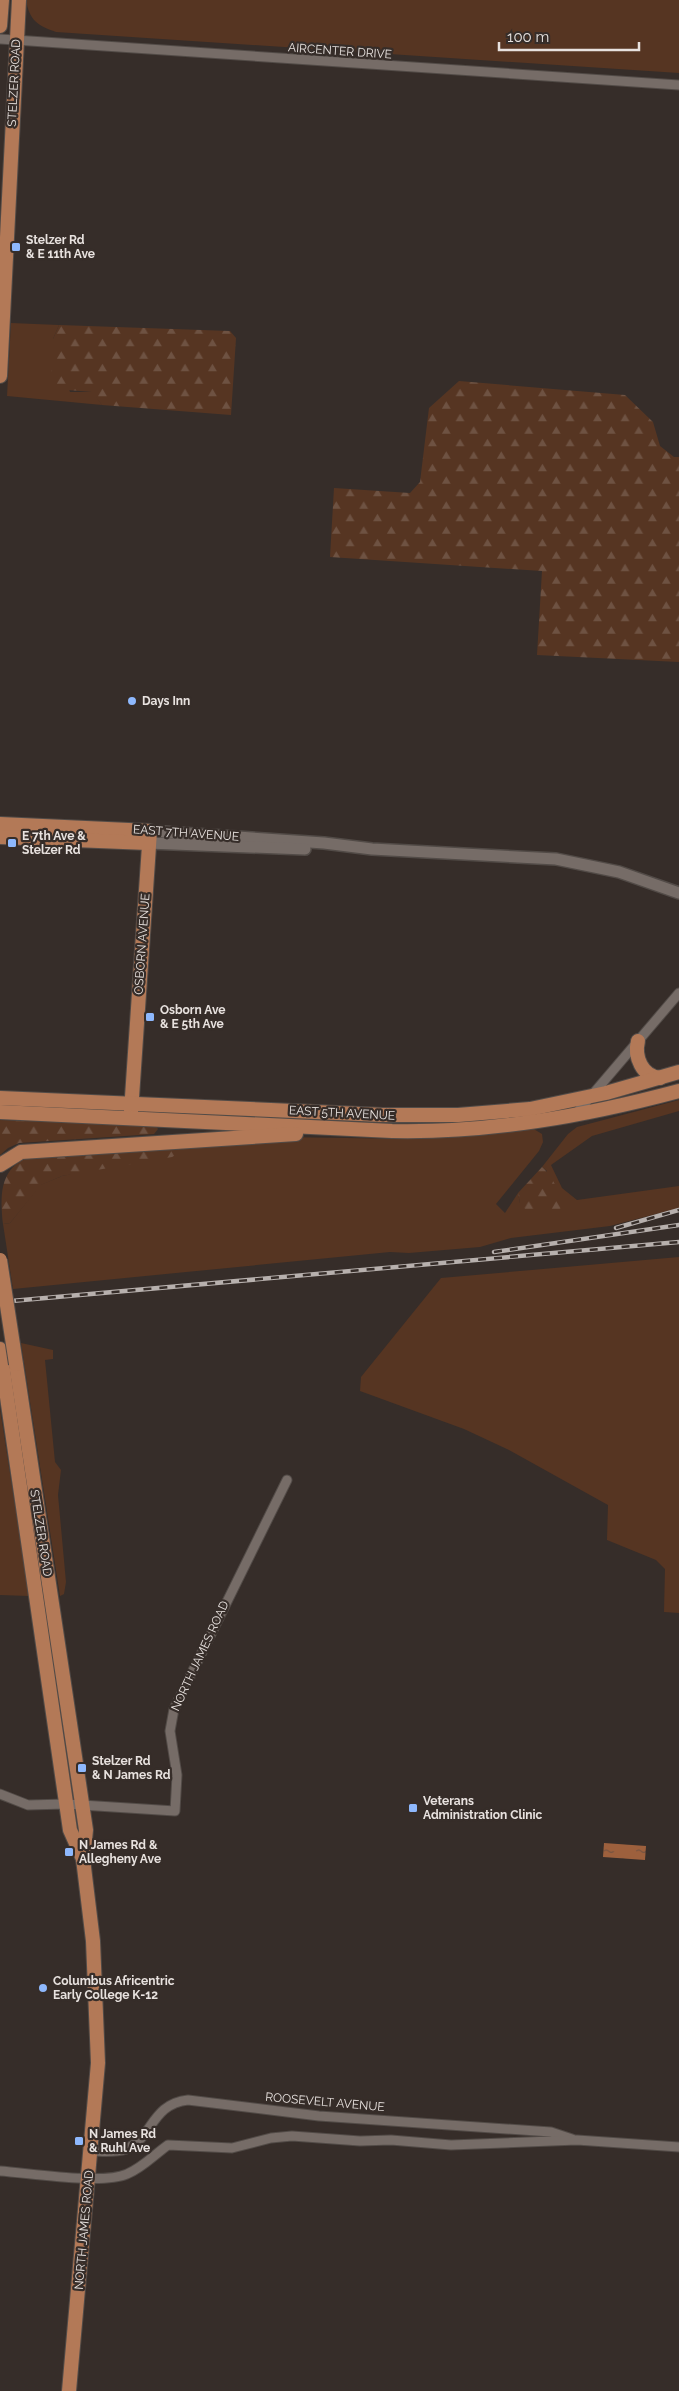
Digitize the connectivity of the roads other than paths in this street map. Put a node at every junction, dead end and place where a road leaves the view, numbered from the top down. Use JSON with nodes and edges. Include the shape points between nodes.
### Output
{"nodes":[{"id":1,"x":2,"y":0,"type":"edge"},
{"id":2,"x":10,"y":0,"type":"edge"},
{"id":3,"x":19,"y":0,"type":"edge"},
{"id":4,"x":0,"y":26,"type":"edge"},
{"id":5,"x":0,"y":39,"type":"edge"},
{"id":6,"x":17,"y":40,"type":"junction"},
{"id":7,"x":679,"y":85,"type":"edge"},
{"id":8,"x":4,"y":235,"type":"edge"},
{"id":9,"x":0,"y":376,"type":"edge"},
{"id":10,"x":0,"y":823,"type":"edge"},
{"id":11,"x":0,"y":836,"type":"edge"},
{"id":12,"x":149,"y":837,"type":"junction"},
{"id":13,"x":679,"y":892,"type":"edge"},
{"id":14,"x":679,"y":993,"type":"edge"},
{"id":15,"x":638,"y":1041,"type":"junction"},
{"id":16,"x":679,"y":1072,"type":"edge"},
{"id":17,"x":660,"y":1078,"type":"junction"},
{"id":18,"x":679,"y":1090,"type":"edge"},
{"id":19,"x":591,"y":1096,"type":"junction"},
{"id":20,"x":0,"y":1098,"type":"edge"},
{"id":21,"x":132,"y":1103,"type":"junction"},
{"id":22,"x":0,"y":1112,"type":"edge"},
{"id":23,"x":575,"y":1116,"type":"junction"},
{"id":24,"x":130,"y":1118,"type":"junction"},
{"id":25,"x":392,"y":1130,"type":"junction"},
{"id":26,"x":0,"y":1165,"type":"edge"},
{"id":27,"x":0,"y":1260,"type":"edge"},
{"id":28,"x":0,"y":1349,"type":"edge"},
{"id":29,"x":9,"y":1365,"type":"junction"},
{"id":30,"x":287,"y":1480,"type":"dead end"},
{"id":31,"x":0,"y":1794,"type":"edge"},
{"id":32,"x":66,"y":1804,"type":"junction"},
{"id":33,"x":82,"y":1805,"type":"junction"},
{"id":34,"x":84,"y":1859,"type":"junction"},
{"id":35,"x":577,"y":2140,"type":"junction"},
{"id":36,"x":679,"y":2147,"type":"edge"},
{"id":37,"x":91,"y":2151,"type":"junction"},
{"id":38,"x":0,"y":2171,"type":"edge"},
{"id":39,"x":88,"y":2179,"type":"junction"},
{"id":40,"x":69,"y":2391,"type":"edge"}],
"edges":[{"from":1,"to":4,"type":"main road","name":"STELZER ROAD"},
{"from":2,"to":6,"type":"main road","via":[[10,24]]},
{"from":3,"to":6,"type":"main road","name":"STELZER ROAD"},
{"from":5,"to":6,"type":"street","name":"AIRCENTER DRIVE"},
{"from":6,"to":7,"type":"street","name":"AIRCENTER DRIVE"},
{"from":6,"to":8,"type":"main road","name":"STELZER ROAD"},
{"from":8,"to":9,"type":"main road","name":"STELZER ROAD"},
{"from":10,"to":12,"type":"main road","name":"EAST 7TH AVENUE"},
{"from":11,"to":12,"type":"main road","name":"EAST 7TH AVENUE"},
{"from":12,"to":13,"type":"street","name":"EAST 7TH AVENUE","via":[[316,849],[556,859],[619,872]]},
{"from":12,"to":21,"type":"main road","name":"OSBORN AVENUE"},
{"from":14,"to":15,"type":"street"},
{"from":15,"to":17,"type":"main road","via":[[637,1056],[642,1065],[650,1075]]},
{"from":15,"to":19,"type":"street"},
{"from":16,"to":17,"type":"main road","name":"EAST 5TH AVENUE"},
{"from":17,"to":19,"type":"main road","name":"EAST 5TH AVENUE"},
{"from":18,"to":23,"type":"main road","name":"EAST 5TH AVENUE"},
{"from":19,"to":21,"type":"main road","name":"EAST 5TH AVENUE","via":[[530,1109],[458,1116]]},
{"from":19,"to":23,"type":"street"},
{"from":20,"to":21,"type":"main road","name":"EAST 5TH AVENUE"},
{"from":21,"to":24,"type":"main road","name":"OSBORN AVENUE"},
{"from":22,"to":24,"type":"main road","name":"EAST 5TH AVENUE"},
{"from":23,"to":25,"type":"main road","name":"EAST 5TH AVENUE","via":[[481,1128]]},
{"from":24,"to":25,"type":"main road","name":"EAST 5TH AVENUE"},
{"from":25,"to":26,"type":"main road","via":[[276,1134],[21,1152]]},
{"from":27,"to":29,"type":"main road","name":"STELZER ROAD","bridge":true},
{"from":28,"to":29,"type":"main road","name":"STELZER ROAD"},
{"from":29,"to":32,"type":"main road","name":"STELZER ROAD"},
{"from":29,"to":33,"type":"main road","name":"STELZER ROAD"},
{"from":30,"to":33,"type":"street","name":"NORTH JAMES ROAD","via":[[174,1709],[170,1731],[177,1776],[175,1811]]},
{"from":31,"to":32,"type":"street","via":[[28,1805]]},
{"from":32,"to":33,"type":"street","name":"NORTH JAMES ROAD"},
{"from":32,"to":34,"type":"main road","name":"NORTH JAMES ROAD","via":[[72,1838]]},
{"from":33,"to":34,"type":"main road","name":"NORTH JAMES ROAD","via":[[86,1839]]},
{"from":34,"to":37,"type":"main road","name":"NORTH JAMES ROAD","via":[[98,2032]]},
{"from":35,"to":36,"type":"street","name":"ROOSEVELT AVENUE"},
{"from":35,"to":37,"type":"street","name":"ROOSEVELT AVENUE","via":[[551,2132],[319,2116],[188,2100],[167,2106],[126,2149]]},
{"from":35,"to":39,"type":"street","name":"ROOSEVELT AVENUE","via":[[451,2144],[292,2136],[232,2148],[168,2144],[126,2175],[114,2179]]},
{"from":37,"to":39,"type":"main road","name":"NORTH JAMES ROAD"},
{"from":38,"to":39,"type":"street","name":"ROOSEVELT AVENUE"},
{"from":39,"to":40,"type":"main road","name":"NORTH JAMES ROAD"}]}
